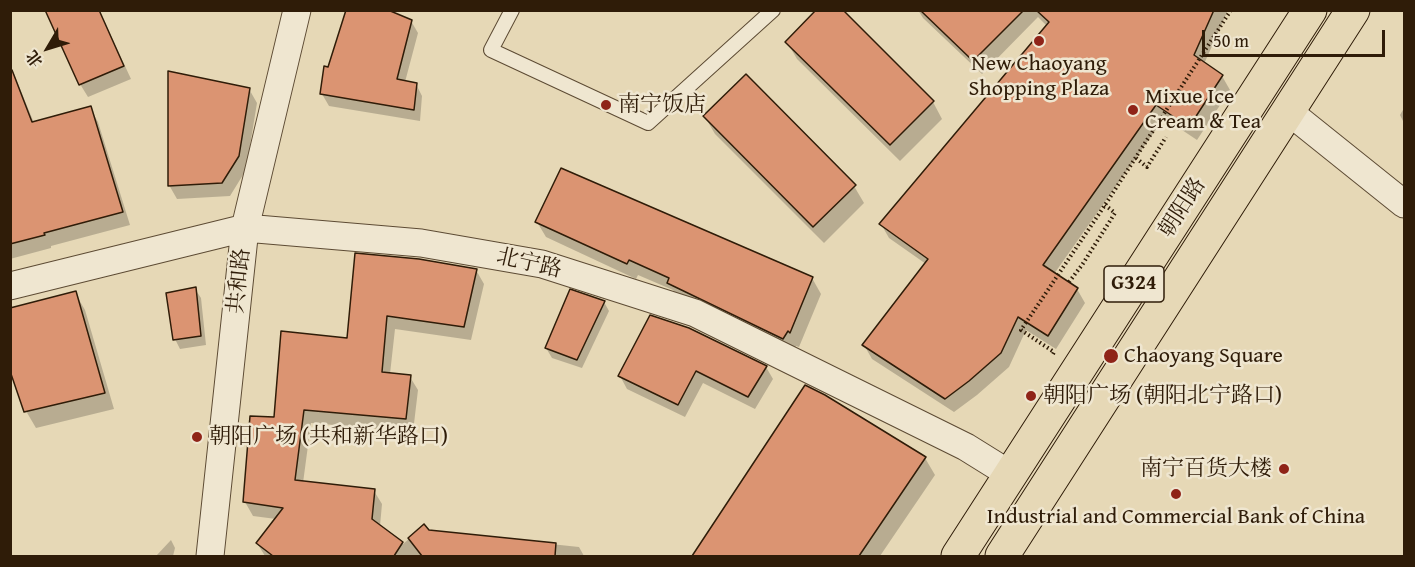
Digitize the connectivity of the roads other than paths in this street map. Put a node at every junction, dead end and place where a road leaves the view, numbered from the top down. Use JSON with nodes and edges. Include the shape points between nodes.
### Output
{"nodes":[{"id":1,"x":297,"y":10,"type":"edge"},
{"id":2,"x":512,"y":10,"type":"edge"},
{"id":3,"x":773,"y":10,"type":"edge"},
{"id":4,"x":1310,"y":10,"type":"edge"},
{"id":5,"x":1353,"y":10,"type":"edge"},
{"id":6,"x":1288,"y":111,"type":"junction"},
{"id":7,"x":1404,"y":204,"type":"edge"},
{"id":8,"x":245,"y":228,"type":"junction"},
{"id":9,"x":10,"y":286,"type":"edge"},
{"id":10,"x":1011,"y":475,"type":"junction"},
{"id":11,"x":210,"y":556,"type":"edge"},
{"id":12,"x":958,"y":556,"type":"edge"},
{"id":13,"x":1002,"y":556,"type":"edge"}],
"edges":[{"from":1,"to":8,"type":"street","name":"共和路"},
{"from":2,"to":3,"type":"lane","via":[[491,50],[648,123]]},
{"from":4,"to":10,"type":"main road","name":"朝阳路","number":"G324"},
{"from":5,"to":6,"type":"main road","name":"朝阳路","number":"G324"},
{"from":6,"to":7,"type":"street"},
{"from":6,"to":13,"type":"main road","name":"朝阳路","number":"G324"},
{"from":8,"to":9,"type":"street","name":"北宁路"},
{"from":8,"to":10,"type":"street","name":"北宁路","via":[[421,243],[542,264],[695,313],[966,447]]},
{"from":8,"to":11,"type":"street","name":"共和路"},
{"from":10,"to":12,"type":"main road","name":"朝阳路","number":"G324"}]}
